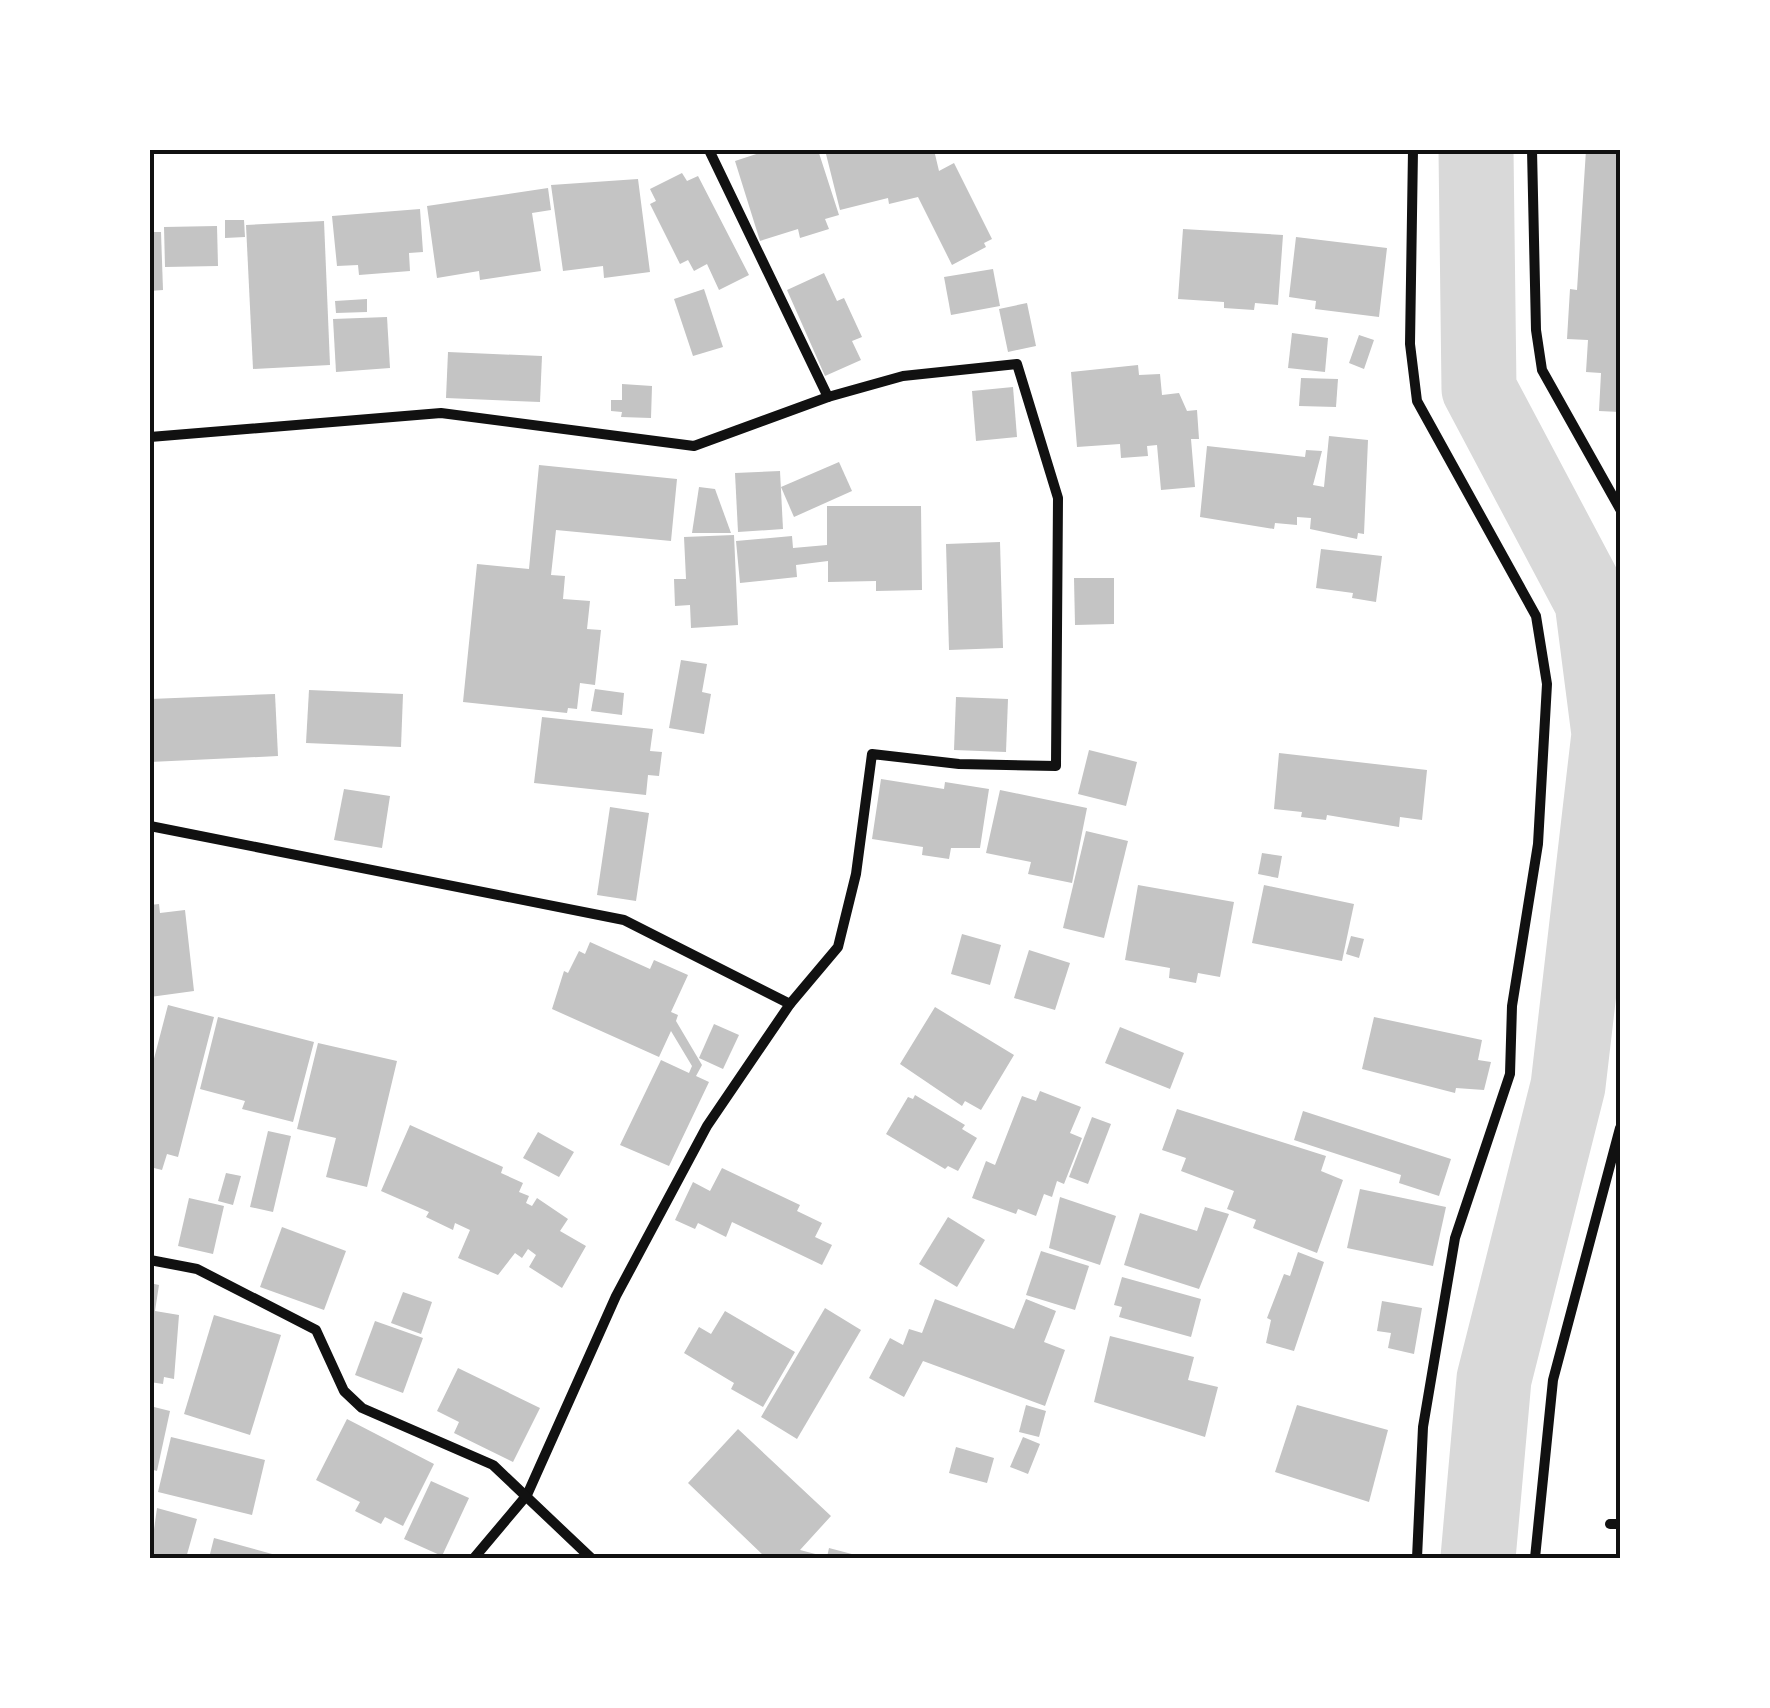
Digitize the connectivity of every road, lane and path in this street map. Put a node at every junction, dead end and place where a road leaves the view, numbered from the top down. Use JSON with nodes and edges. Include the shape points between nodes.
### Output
{"nodes":[{"id":1,"x":709,"y":150,"type":"edge"},
{"id":2,"x":1414,"y":150,"type":"edge"},
{"id":3,"x":1532,"y":150,"type":"edge"},
{"id":4,"x":828,"y":397,"type":"junction"},
{"id":5,"x":150,"y":437,"type":"edge"},
{"id":6,"x":1620,"y":509,"type":"edge"},
{"id":7,"x":150,"y":826,"type":"edge"},
{"id":8,"x":790,"y":1004,"type":"junction"},
{"id":9,"x":1620,"y":1128,"type":"edge"},
{"id":10,"x":150,"y":1260,"type":"edge"},
{"id":11,"x":527,"y":1495,"type":"junction"},
{"id":12,"x":474,"y":1558,"type":"edge"},
{"id":13,"x":590,"y":1558,"type":"edge"},
{"id":14,"x":1418,"y":1558,"type":"edge"},
{"id":15,"x":1535,"y":1558,"type":"edge"}],
"edges":[{"from":1,"to":4,"type":"street"},
{"from":2,"to":14,"type":"street","via":[[1410,344],[1417,401],[1536,616],[1547,684],[1538,844],[1512,1006],[1510,1074],[1455,1238],[1423,1427]]},
{"from":3,"to":6,"type":"street","via":[[1542,370]]},
{"from":4,"to":5,"type":"street","via":[[694,446],[440,413]]},
{"from":4,"to":8,"type":"street","via":[[903,376],[1017,364],[1058,498],[1056,766],[872,754],[856,874],[838,947]]},
{"from":7,"to":8,"type":"street","via":[[624,920]]},
{"from":8,"to":11,"type":"street","via":[[698,1143],[616,1296]]},
{"from":9,"to":15,"type":"street","via":[[1554,1380]]},
{"from":10,"to":11,"type":"street","via":[[197,1270],[316,1330],[344,1392],[362,1408],[492,1464]]},
{"from":11,"to":12,"type":"street"},
{"from":11,"to":13,"type":"street"}]}
